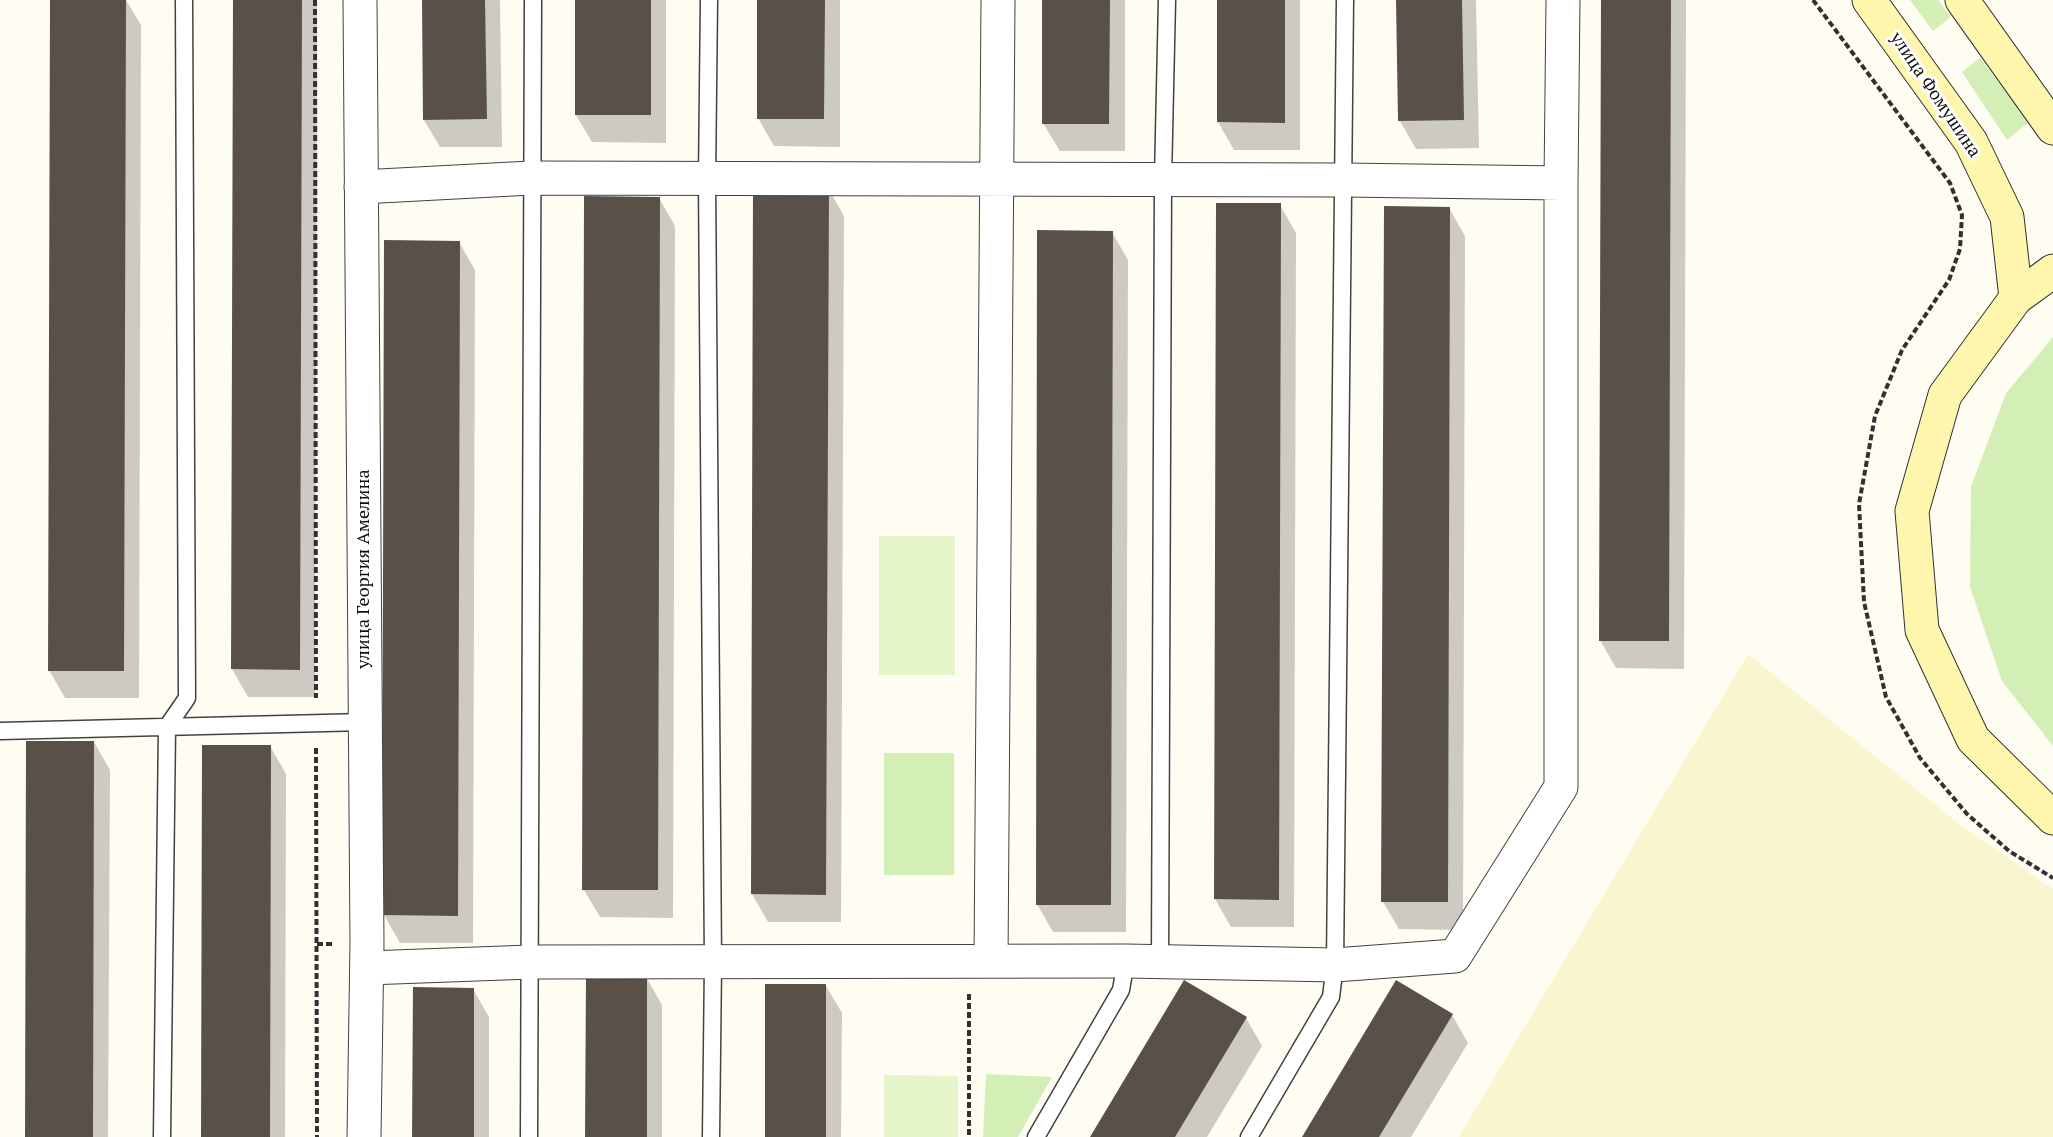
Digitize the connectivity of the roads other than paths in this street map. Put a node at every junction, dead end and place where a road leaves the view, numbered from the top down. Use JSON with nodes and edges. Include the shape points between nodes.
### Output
{"nodes":[{"id":1,"x":184,"y":0,"type":"edge"},
{"id":2,"x":360,"y":0,"type":"edge"},
{"id":3,"x":533,"y":0,"type":"edge"},
{"id":4,"x":709,"y":0,"type":"edge"},
{"id":5,"x":998,"y":0,"type":"edge"},
{"id":6,"x":1167,"y":0,"type":"edge"},
{"id":7,"x":1345,"y":0,"type":"edge"},
{"id":8,"x":1563,"y":0,"type":"edge"},
{"id":9,"x":1869,"y":0,"type":"edge"},
{"id":10,"x":1962,"y":0,"type":"edge"},
{"id":11,"x":2053,"y":128,"type":"edge"},
{"id":12,"x":531,"y":177,"type":"junction"},
{"id":13,"x":998,"y":178,"type":"junction"},
{"id":14,"x":707,"y":179,"type":"junction"},
{"id":15,"x":1163,"y":179,"type":"junction"},
{"id":16,"x":1344,"y":180,"type":"junction"},
{"id":17,"x":1561,"y":183,"type":"junction"},
{"id":18,"x":361,"y":187,"type":"junction"},
{"id":19,"x":2053,"y":271,"type":"edge"},
{"id":20,"x":2016,"y":298,"type":"junction"},
{"id":21,"x":365,"y":722,"type":"junction"},
{"id":22,"x":167,"y":727,"type":"junction"},
{"id":23,"x":0,"y":731,"type":"edge"},
{"id":24,"x":2053,"y":819,"type":"edge"},
{"id":25,"x":980,"y":961,"type":"junction"},
{"id":26,"x":1125,"y":961,"type":"junction"},
{"id":27,"x":1160,"y":961,"type":"junction"},
{"id":28,"x":531,"y":962,"type":"junction"},
{"id":29,"x":712,"y":963,"type":"junction"},
{"id":30,"x":1335,"y":965,"type":"junction"},
{"id":31,"x":367,"y":968,"type":"junction"},
{"id":32,"x":162,"y":1137,"type":"edge"},
{"id":33,"x":364,"y":1137,"type":"edge"},
{"id":34,"x":529,"y":1137,"type":"edge"},
{"id":35,"x":711,"y":1137,"type":"edge"},
{"id":36,"x":1036,"y":1137,"type":"edge"},
{"id":37,"x":1249,"y":1137,"type":"edge"}],
"edges":[{"from":1,"to":22,"type":"lane","via":[[187,698]]},
{"from":2,"to":18,"type":"street","name":"улица Георгия Амелина"},
{"from":3,"to":12,"type":"lane"},
{"from":4,"to":14,"type":"lane"},
{"from":5,"to":13,"type":"street"},
{"from":6,"to":15,"type":"lane"},
{"from":7,"to":16,"type":"lane"},
{"from":8,"to":17,"type":"street"},
{"from":9,"to":20,"type":"main road","name":"улица Фомушина","via":[[1971,142],[2007,217]]},
{"from":10,"to":11,"type":"main road"},
{"from":12,"to":14,"type":"street"},
{"from":12,"to":18,"type":"street"},
{"from":12,"to":28,"type":"lane"},
{"from":13,"to":14,"type":"street"},
{"from":13,"to":15,"type":"street"},
{"from":13,"to":25,"type":"street"},
{"from":14,"to":29,"type":"lane"},
{"from":15,"to":16,"type":"street"},
{"from":15,"to":27,"type":"lane"},
{"from":16,"to":17,"type":"street"},
{"from":16,"to":30,"type":"lane"},
{"from":17,"to":30,"type":"street","via":[[1561,787],[1455,956]]},
{"from":18,"to":21,"type":"street","name":"улица Георгия Амелина"},
{"from":19,"to":20,"type":"main road"},
{"from":20,"to":24,"type":"main road","via":[[1945,395],[1912,511],[1922,630],[1973,739]]},
{"from":21,"to":22,"type":"lane"},
{"from":21,"to":31,"type":"street","name":"улица Георгия Амелина"},
{"from":22,"to":23,"type":"lane"},
{"from":22,"to":32,"type":"lane"},
{"from":25,"to":26,"type":"street"},
{"from":25,"to":29,"type":"street"},
{"from":26,"to":27,"type":"street"},
{"from":26,"to":36,"type":"lane","via":[[1121,990]]},
{"from":27,"to":30,"type":"street"},
{"from":28,"to":29,"type":"street"},
{"from":28,"to":31,"type":"street"},
{"from":28,"to":34,"type":"lane"},
{"from":29,"to":35,"type":"lane"},
{"from":30,"to":37,"type":"lane","via":[[1331,997]]},
{"from":31,"to":33,"type":"street","name":"улица Георгия Амелина"}]}
